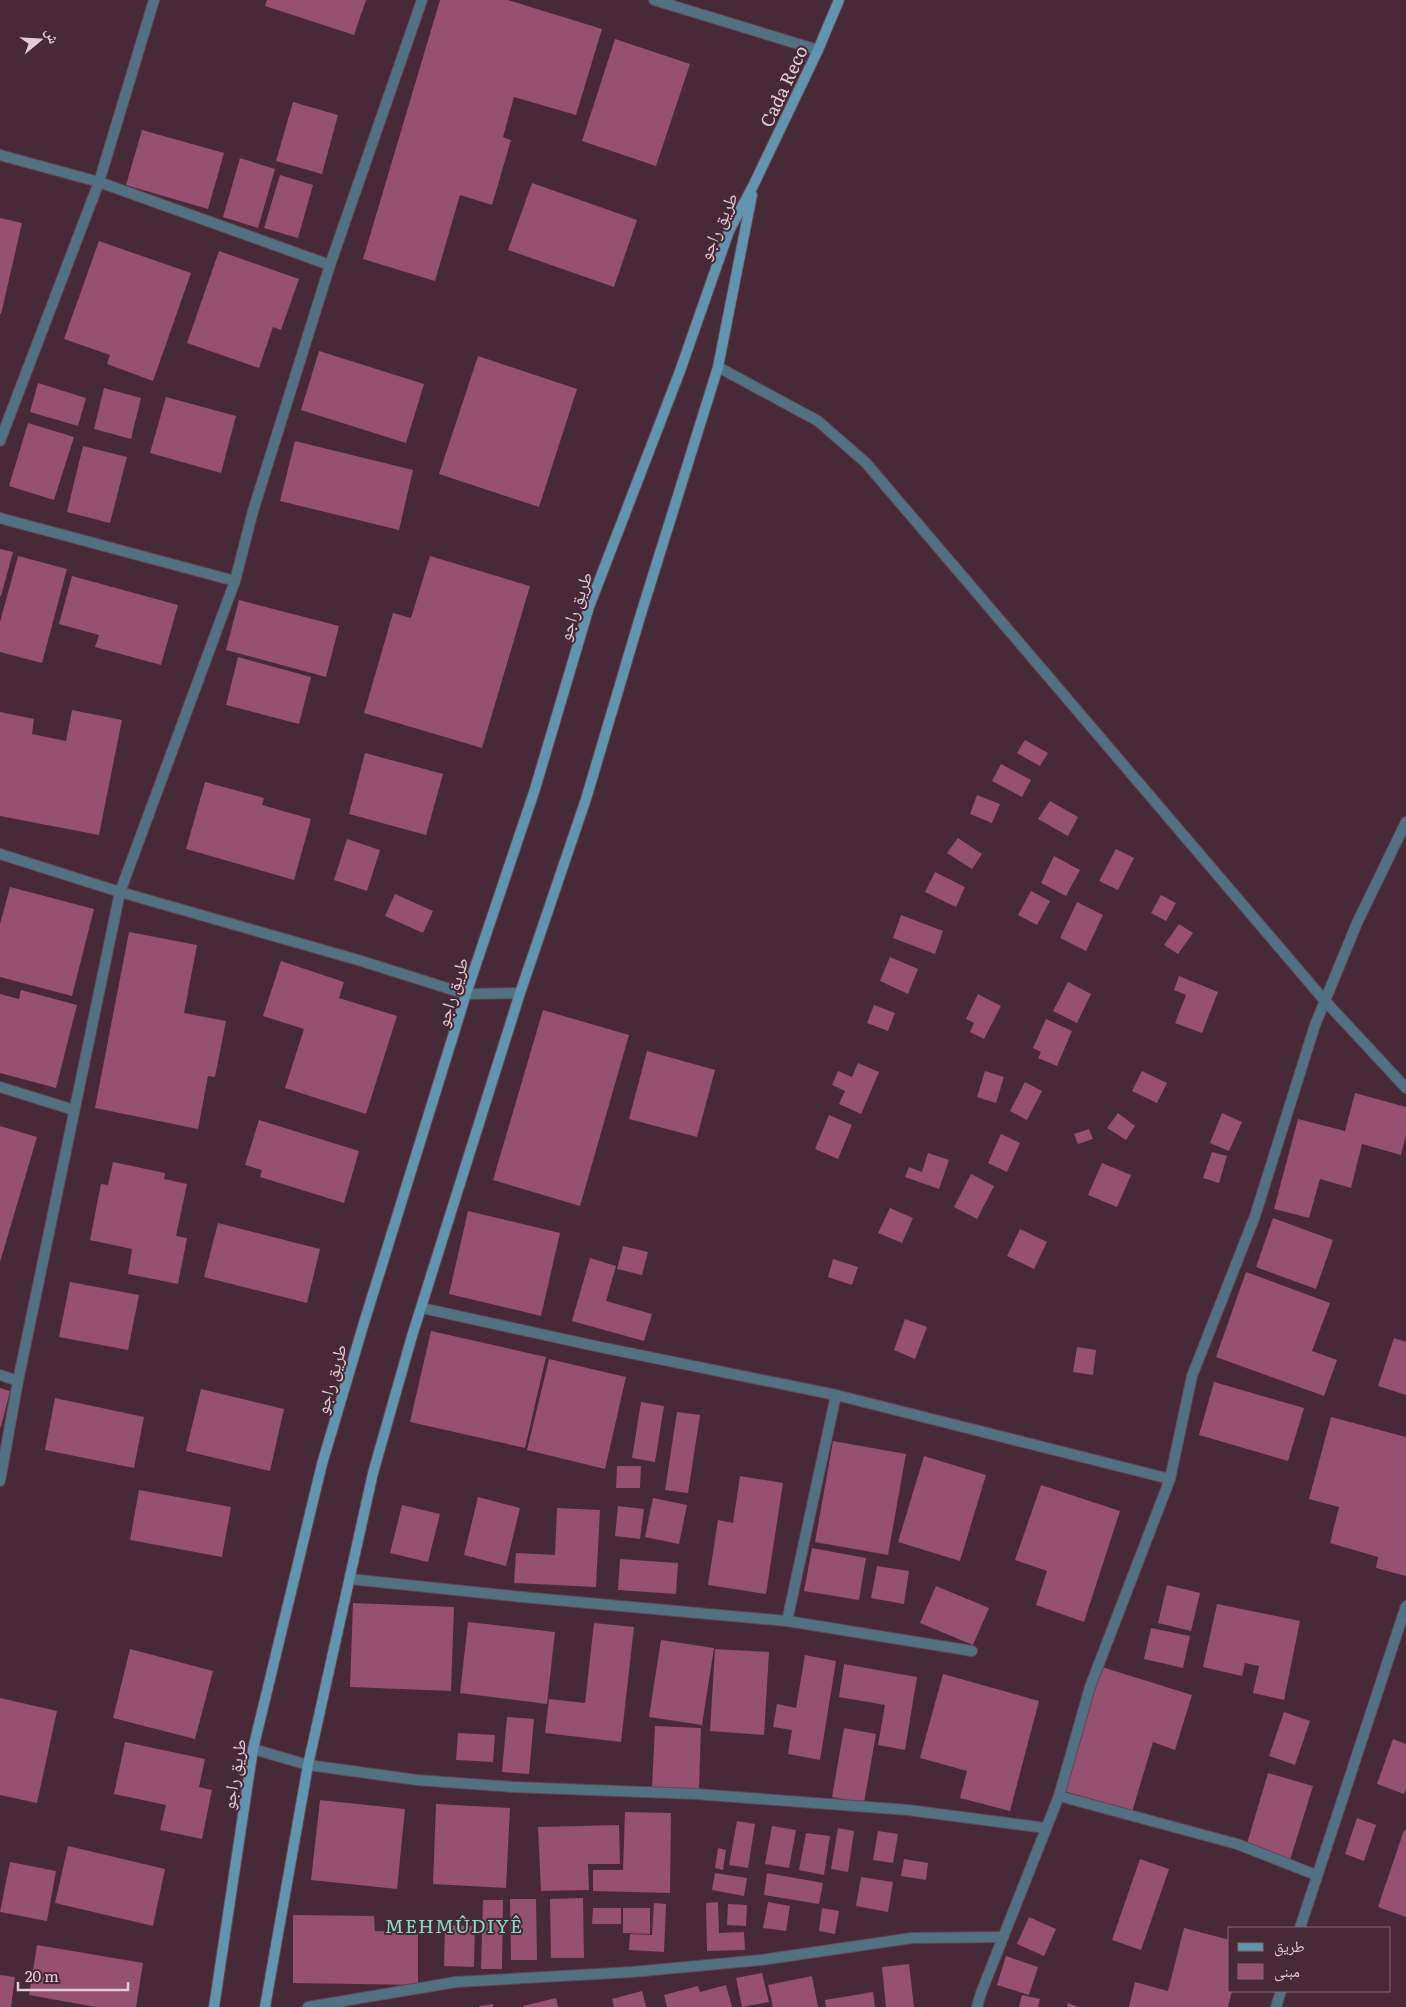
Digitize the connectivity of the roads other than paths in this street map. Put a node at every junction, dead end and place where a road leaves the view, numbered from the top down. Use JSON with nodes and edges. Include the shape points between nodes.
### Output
{"nodes":[{"id":1,"x":154,"y":0,"type":"edge"},
{"id":2,"x":422,"y":0,"type":"edge"},
{"id":3,"x":654,"y":0,"type":"edge"},
{"id":4,"x":839,"y":0,"type":"edge"},
{"id":5,"x":818,"y":50,"type":"junction"},
{"id":6,"x":0,"y":155,"type":"edge"},
{"id":7,"x":99,"y":182,"type":"junction"},
{"id":8,"x":754,"y":184,"type":"junction"},
{"id":9,"x":330,"y":265,"type":"junction"},
{"id":10,"x":718,"y":367,"type":"junction"},
{"id":11,"x":0,"y":441,"type":"edge"},
{"id":12,"x":0,"y":518,"type":"edge"},
{"id":13,"x":235,"y":581,"type":"junction"},
{"id":14,"x":1406,"y":822,"type":"edge"},
{"id":15,"x":0,"y":854,"type":"edge"},
{"id":16,"x":120,"y":892,"type":"junction"},
{"id":17,"x":520,"y":993,"type":"junction"},
{"id":18,"x":466,"y":994,"type":"junction"},
{"id":19,"x":1325,"y":1001,"type":"junction"},
{"id":20,"x":0,"y":1087,"type":"edge"},
{"id":21,"x":1406,"y":1088,"type":"edge"},
{"id":22,"x":74,"y":1110,"type":"junction"},
{"id":23,"x":422,"y":1308,"type":"junction"},
{"id":24,"x":0,"y":1374,"type":"edge"},
{"id":25,"x":18,"y":1381,"type":"junction"},
{"id":26,"x":836,"y":1395,"type":"junction"},
{"id":27,"x":1170,"y":1479,"type":"junction"},
{"id":28,"x":0,"y":1481,"type":"edge"},
{"id":29,"x":350,"y":1579,"type":"junction"},
{"id":30,"x":1406,"y":1606,"type":"edge"},
{"id":31,"x":788,"y":1622,"type":"junction"},
{"id":32,"x":972,"y":1651,"type":"dead end"},
{"id":33,"x":253,"y":1749,"type":"junction"},
{"id":34,"x":308,"y":1765,"type":"junction"},
{"id":35,"x":1059,"y":1796,"type":"junction"},
{"id":36,"x":1046,"y":1828,"type":"junction"},
{"id":37,"x":1316,"y":1875,"type":"junction"},
{"id":38,"x":1300,"y":1927,"type":"edge"},
{"id":39,"x":1003,"y":1937,"type":"junction"},
{"id":40,"x":1281,"y":1992,"type":"edge"},
{"id":41,"x":214,"y":2007,"type":"edge"},
{"id":42,"x":265,"y":2007,"type":"edge"},
{"id":43,"x":308,"y":2007,"type":"edge"},
{"id":44,"x":978,"y":2007,"type":"edge"},
{"id":45,"x":1276,"y":2007,"type":"edge"}],
"edges":[{"from":1,"to":7,"type":"street"},
{"from":2,"to":9,"type":"street"},
{"from":3,"to":5,"type":"street"},
{"from":4,"to":5,"type":"main road","name":"Cada Reco"},
{"from":5,"to":8,"type":"main road","name":"Cada Reco"},
{"from":6,"to":7,"type":"street"},
{"from":7,"to":9,"type":"street"},
{"from":7,"to":11,"type":"street"},
{"from":8,"to":10,"type":"main road","name":"طريق راجو"},
{"from":8,"to":18,"type":"main road","name":"طريق راجو","via":[[729,231],[680,371],[589,607],[535,789]]},
{"from":9,"to":13,"type":"street","via":[[253,511]]},
{"from":10,"to":17,"type":"main road","name":"طريق راجو","via":[[586,799]]},
{"from":10,"to":19,"type":"street","via":[[818,421],[866,463]]},
{"from":12,"to":13,"type":"street"},
{"from":13,"to":16,"type":"street"},
{"from":14,"to":19,"type":"street","via":[[1357,923]]},
{"from":15,"to":16,"type":"street"},
{"from":16,"to":18,"type":"street"},
{"from":16,"to":22,"type":"street"},
{"from":17,"to":18,"type":"street"},
{"from":17,"to":23,"type":"main road","name":"طريق راجو"},
{"from":18,"to":33,"type":"main road","name":"طريق راجو","via":[[322,1464]]},
{"from":19,"to":21,"type":"street"},
{"from":19,"to":27,"type":"street","via":[[1255,1216],[1192,1376]]},
{"from":20,"to":22,"type":"street"},
{"from":22,"to":25,"type":"street"},
{"from":23,"to":26,"type":"street"},
{"from":23,"to":29,"type":"main road","name":"طريق راجو","via":[[373,1473]]},
{"from":24,"to":25,"type":"street"},
{"from":25,"to":28,"type":"street"},
{"from":26,"to":27,"type":"street"},
{"from":26,"to":31,"type":"street"},
{"from":27,"to":35,"type":"street","via":[[1090,1686]]},
{"from":29,"to":31,"type":"street"},
{"from":29,"to":34,"type":"main road","name":"طريق راجو"},
{"from":30,"to":37,"type":"street"},
{"from":31,"to":32,"type":"street"},
{"from":33,"to":34,"type":"street"},
{"from":33,"to":41,"type":"main road","name":"طريق راجو"},
{"from":34,"to":36,"type":"street","via":[[427,1781],[696,1794],[908,1810]]},
{"from":34,"to":42,"type":"main road","name":"طريق راجو"},
{"from":35,"to":36,"type":"street"},
{"from":35,"to":37,"type":"street","via":[[1237,1844]]},
{"from":36,"to":39,"type":"street"},
{"from":37,"to":38,"type":"street"},
{"from":39,"to":43,"type":"street","via":[[912,1938],[761,1960],[632,1972],[456,1982]]},
{"from":39,"to":44,"type":"street"},
{"from":40,"to":45,"type":"street"}]}
